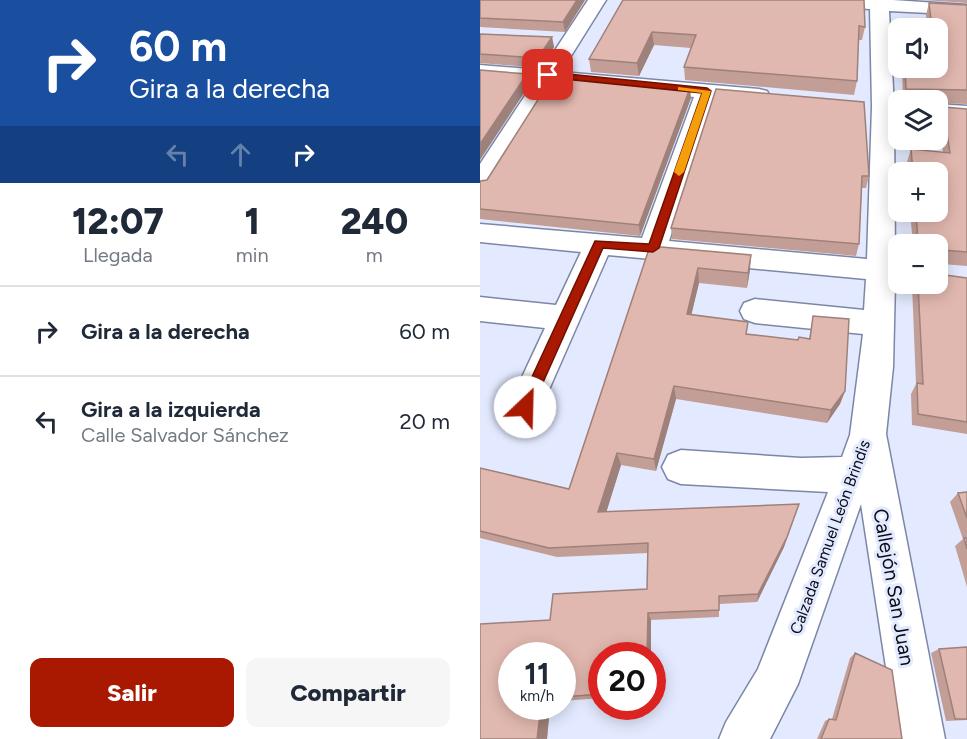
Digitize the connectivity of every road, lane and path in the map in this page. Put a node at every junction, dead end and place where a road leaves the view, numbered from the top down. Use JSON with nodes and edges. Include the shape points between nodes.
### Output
{"nodes":[{"id":1,"x":597,"y":0,"type":"edge"},
{"id":2,"x":805,"y":0,"type":"edge"},
{"id":3,"x":879,"y":2,"type":"edge"},
{"id":4,"x":967,"y":10,"type":"edge"},
{"id":5,"x":548,"y":39,"type":"edge"},
{"id":6,"x":571,"y":40,"type":"junction"},
{"id":7,"x":480,"y":71,"type":"edge"},
{"id":8,"x":548,"y":75,"type":"junction"},
{"id":9,"x":707,"y":91,"type":"junction"},
{"id":10,"x":777,"y":97,"type":"edge"},
{"id":11,"x":880,"y":106,"type":"edge"},
{"id":12,"x":948,"y":112,"type":"edge"},
{"id":13,"x":967,"y":113,"type":"edge"},
{"id":14,"x":480,"y":183,"type":"edge"},
{"id":15,"x":480,"y":233,"type":"edge"},
{"id":16,"x":888,"y":238,"type":"edge"},
{"id":17,"x":599,"y":243,"type":"junction"},
{"id":18,"x":653,"y":248,"type":"junction"},
{"id":19,"x":888,"y":271,"type":"edge"},
{"id":20,"x":888,"y":281,"type":"edge"},
{"id":21,"x":480,"y":309,"type":"edge"},
{"id":22,"x":755,"y":310,"type":"dead end"},
{"id":23,"x":566,"y":318,"type":"junction"},
{"id":24,"x":879,"y":324,"type":"junction"},
{"id":25,"x":525,"y":407,"type":"dead end"},
{"id":26,"x":868,"y":435,"type":"junction"},
{"id":27,"x":681,"y":467,"type":"dead end"},
{"id":28,"x":853,"y":474,"type":"junction"},
{"id":29,"x":743,"y":739,"type":"edge"},
{"id":30,"x":921,"y":739,"type":"edge"}],
"edges":[{"from":1,"to":6,"type":"street"},
{"from":2,"to":3,"type":"street"},
{"from":3,"to":4,"type":"street"},
{"from":3,"to":11,"type":"street","name":"Calzada Samuel León Brindis"},
{"from":5,"to":6,"type":"street"},
{"from":6,"to":8,"type":"street"},
{"from":7,"to":8,"type":"street"},
{"from":8,"to":9,"type":"street"},
{"from":8,"to":14,"type":"street"},
{"from":9,"to":10,"type":"street"},
{"from":9,"to":18,"type":"street"},
{"from":11,"to":16,"type":"street","name":"Calzada Samuel León Brindis"},
{"from":12,"to":13,"type":"street"},
{"from":15,"to":17,"type":"street"},
{"from":17,"to":18,"type":"street"},
{"from":17,"to":23,"type":"street"},
{"from":18,"to":19,"type":"street"},
{"from":20,"to":24,"type":"street","name":"Calzada Samuel León Brindis"},
{"from":21,"to":23,"type":"street"},
{"from":22,"to":24,"type":"street"},
{"from":23,"to":25,"type":"street"},
{"from":24,"to":26,"type":"street","name":"Calzada Samuel León Brindis"},
{"from":26,"to":28,"type":"street","name":"Calzada Samuel León Brindis"},
{"from":26,"to":30,"type":"street","name":"Callejón San Juan"},
{"from":27,"to":28,"type":"street","via":[[801,475]]},
{"from":28,"to":29,"type":"street","name":"Calzada Samuel León Brindis","via":[[775,684]]}]}
